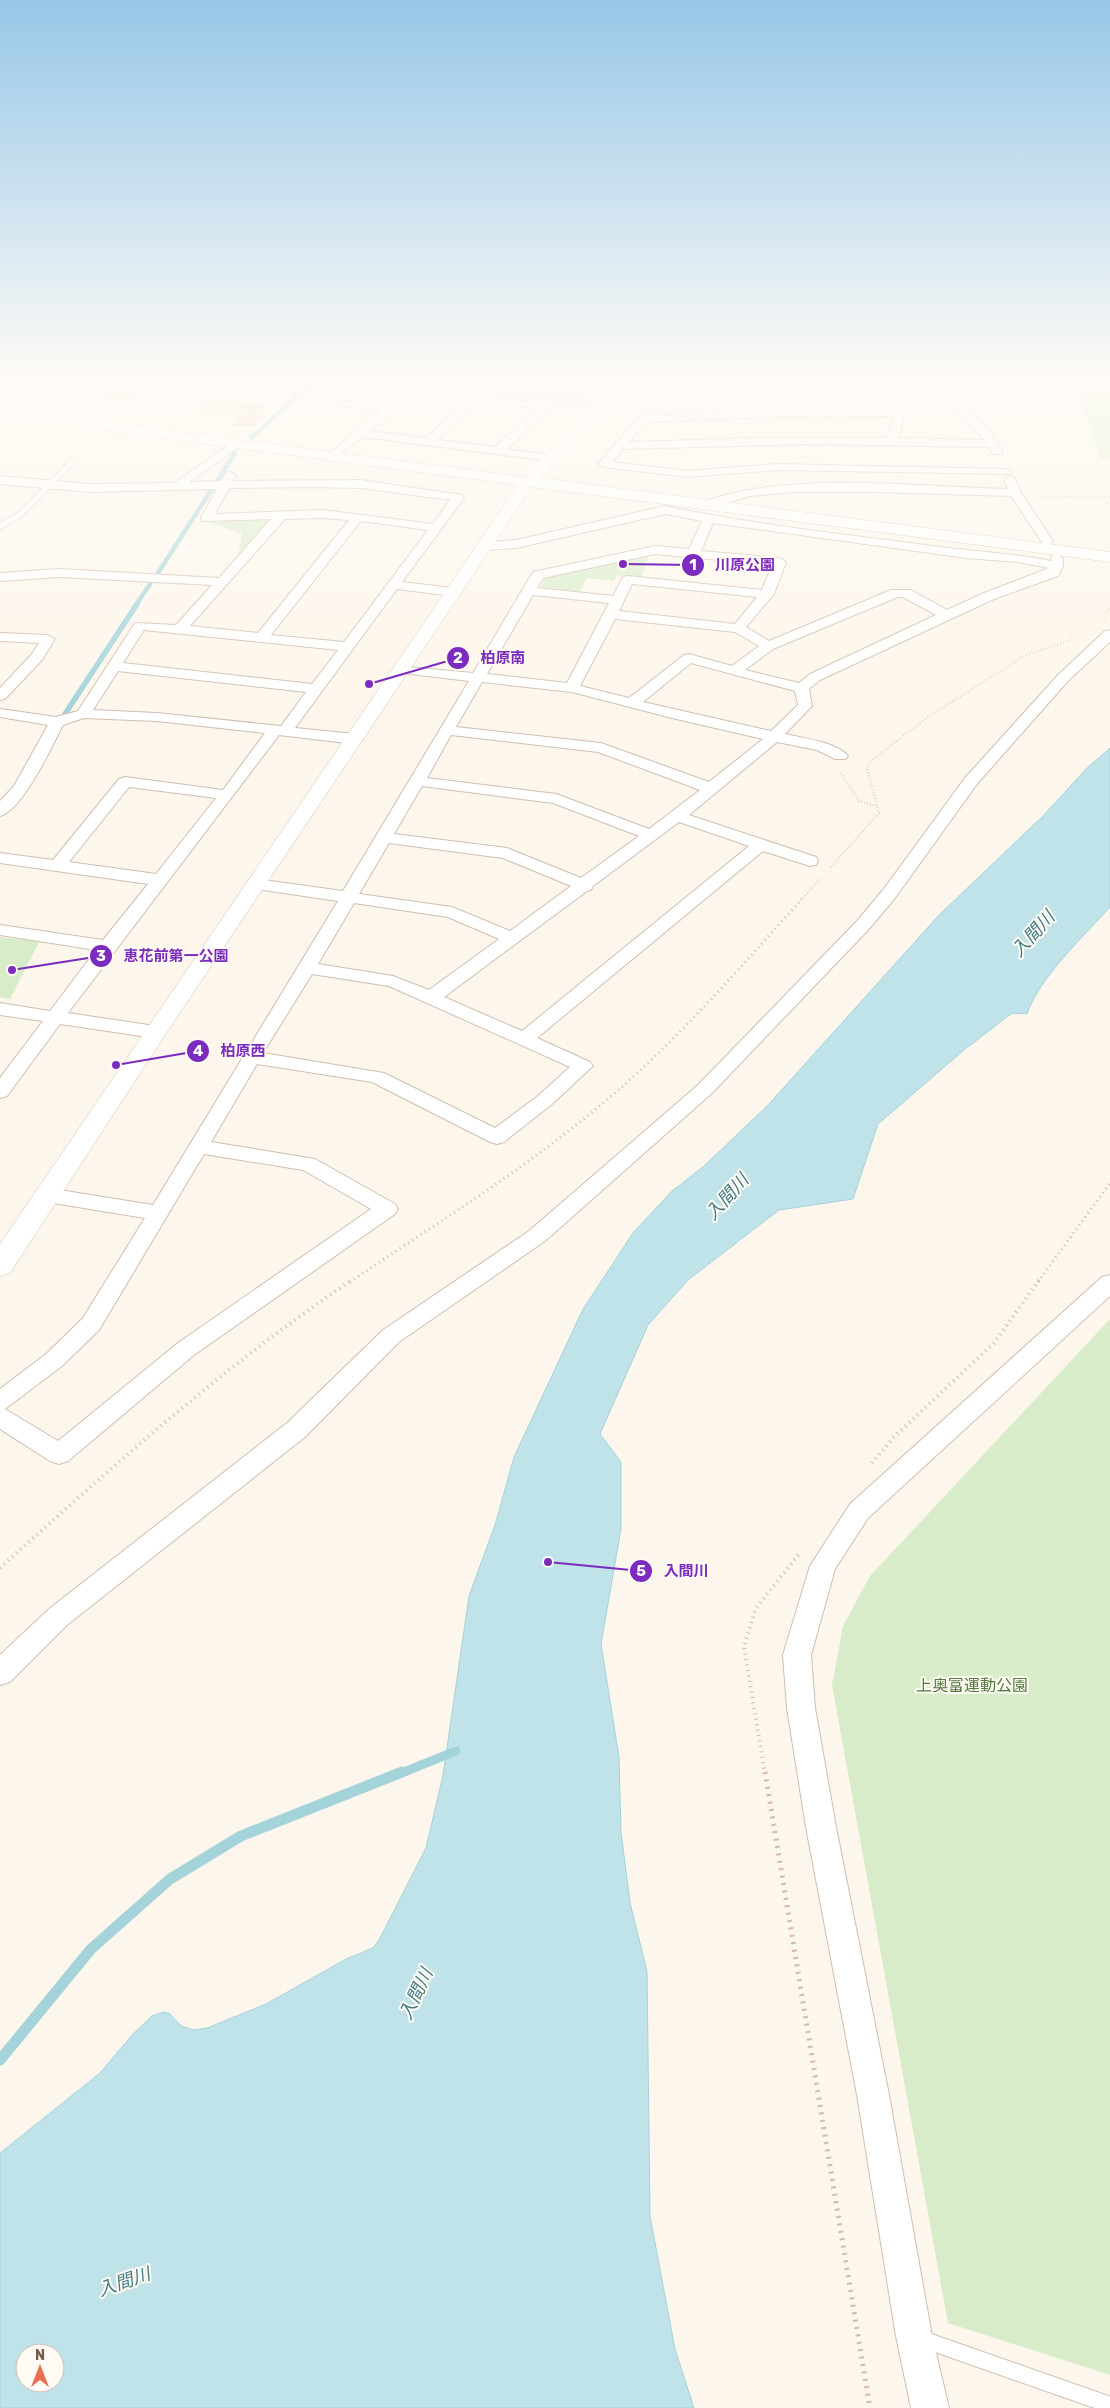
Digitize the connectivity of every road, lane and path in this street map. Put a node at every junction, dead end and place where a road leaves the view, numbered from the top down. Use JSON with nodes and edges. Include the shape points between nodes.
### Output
{"nodes":[{"id":1,"x":45,"y":488,"type":"edge"},
{"id":2,"x":223,"y":488,"type":"edge"},
{"id":3,"x":391,"y":488,"type":"edge"},
{"id":4,"x":524,"y":488,"type":"edge"},
{"id":5,"x":566,"y":488,"type":"edge"},
{"id":6,"x":781,"y":488,"type":"edge"},
{"id":7,"x":894,"y":488,"type":"edge"},
{"id":8,"x":1013,"y":488,"type":"edge"},
{"id":9,"x":1015,"y":492,"type":"junction"},
{"id":10,"x":1035,"y":493,"type":"dead end"},
{"id":11,"x":1110,"y":496,"type":"edge"},
{"id":12,"x":707,"y":512,"type":"junction"},
{"id":13,"x":282,"y":515,"type":"junction"},
{"id":14,"x":358,"y":517,"type":"junction"},
{"id":15,"x":0,"y":526,"type":"edge"},
{"id":16,"x":437,"y":528,"type":"junction"},
{"id":17,"x":1047,"y":541,"type":"dead end"},
{"id":18,"x":485,"y":546,"type":"junction"},
{"id":19,"x":693,"y":554,"type":"junction"},
{"id":20,"x":1110,"y":557,"type":"edge"},
{"id":21,"x":0,"y":577,"type":"edge"},
{"id":22,"x":222,"y":582,"type":"junction"},
{"id":23,"x":394,"y":585,"type":"junction"},
{"id":24,"x":530,"y":591,"type":"junction"},
{"id":25,"x":453,"y":592,"type":"junction"},
{"id":26,"x":767,"y":594,"type":"junction"},
{"id":27,"x":617,"y":600,"type":"junction"},
{"id":28,"x":610,"y":614,"type":"junction"},
{"id":29,"x":947,"y":616,"type":"junction"},
{"id":30,"x":738,"y":628,"type":"junction"},
{"id":31,"x":180,"y":629,"type":"junction"},
{"id":32,"x":1110,"y":634,"type":"edge"},
{"id":33,"x":0,"y":637,"type":"edge"},
{"id":34,"x":262,"y":638,"type":"junction"},
{"id":35,"x":768,"y":646,"type":"junction"},
{"id":36,"x":348,"y":647,"type":"junction"},
{"id":37,"x":115,"y":666,"type":"junction"},
{"id":38,"x":402,"y":669,"type":"junction"},
{"id":39,"x":734,"y":671,"type":"junction"},
{"id":40,"x":478,"y":678,"type":"junction"},
{"id":41,"x":572,"y":688,"type":"junction"},
{"id":42,"x":802,"y":688,"type":"junction"},
{"id":43,"x":318,"y":689,"type":"junction"},
{"id":44,"x":0,"y":696,"type":"edge"},
{"id":45,"x":631,"y":704,"type":"junction"},
{"id":46,"x":0,"y":713,"type":"edge"},
{"id":47,"x":83,"y":714,"type":"junction"},
{"id":48,"x":57,"y":722,"type":"junction"},
{"id":49,"x":280,"y":730,"type":"junction"},
{"id":50,"x":447,"y":730,"type":"junction"},
{"id":51,"x":774,"y":736,"type":"junction"},
{"id":52,"x":355,"y":739,"type":"junction"},
{"id":53,"x":840,"y":756,"type":"joint"},
{"id":54,"x":416,"y":780,"type":"junction"},
{"id":55,"x":710,"y":788,"type":"junction"},
{"id":56,"x":227,"y":795,"type":"junction"},
{"id":57,"x":879,"y":807,"type":"dead end"},
{"id":58,"x":0,"y":811,"type":"edge"},
{"id":59,"x":677,"y":816,"type":"junction"},
{"id":60,"x":650,"y":835,"type":"junction"},
{"id":61,"x":383,"y":837,"type":"junction"},
{"id":62,"x":760,"y":845,"type":"junction"},
{"id":63,"x":0,"y":858,"type":"edge"},
{"id":64,"x":810,"y":861,"type":"dead end"},
{"id":65,"x":56,"y":866,"type":"junction"},
{"id":66,"x":159,"y":880,"type":"junction"},
{"id":67,"x":256,"y":884,"type":"junction"},
{"id":68,"x":585,"y":886,"type":"junction"},
{"id":69,"x":348,"y":897,"type":"junction"},
{"id":70,"x":0,"y":930,"type":"edge"},
{"id":71,"x":512,"y":938,"type":"junction"},
{"id":72,"x":108,"y":946,"type":"junction"},
{"id":73,"x":307,"y":968,"type":"junction"},
{"id":74,"x":430,"y":998,"type":"junction"},
{"id":75,"x":0,"y":1009,"type":"edge"},
{"id":76,"x":55,"y":1018,"type":"junction"},
{"id":77,"x":155,"y":1032,"type":"junction"},
{"id":78,"x":524,"y":1039,"type":"junction"},
{"id":79,"x":251,"y":1057,"type":"junction"},
{"id":80,"x":0,"y":1092,"type":"edge"},
{"id":81,"x":199,"y":1147,"type":"junction"},
{"id":82,"x":1110,"y":1182,"type":"edge"},
{"id":83,"x":47,"y":1194,"type":"junction"},
{"id":84,"x":158,"y":1214,"type":"junction"},
{"id":85,"x":0,"y":1266,"type":"edge"},
{"id":86,"x":1110,"y":1284,"type":"edge"},
{"id":87,"x":0,"y":1402,"type":"edge"},
{"id":88,"x":0,"y":1416,"type":"edge"},
{"id":89,"x":868,"y":1469,"type":"dead end"},
{"id":90,"x":806,"y":1546,"type":"dead end"},
{"id":91,"x":0,"y":1673,"type":"edge"},
{"id":92,"x":914,"y":2336,"type":"junction"},
{"id":93,"x":1110,"y":2404,"type":"edge"},
{"id":94,"x":870,"y":2408,"type":"edge"},
{"id":95,"x":930,"y":2408,"type":"edge"}],
"edges":[{"from":1,"to":15,"type":"lane","via":[[21,514]]},
{"from":2,"to":13,"type":"street","via":[[207,518]]},
{"from":3,"to":16,"type":"street","via":[[458,498]]},
{"from":4,"to":18,"type":"street"},
{"from":5,"to":12,"type":"street"},
{"from":6,"to":12,"type":"street","via":[[738,494]]},
{"from":7,"to":9,"type":"street"},
{"from":8,"to":9,"type":"street"},
{"from":9,"to":17,"type":"street"},
{"from":10,"to":11,"type":"path","via":[[1039,497]]},
{"from":12,"to":18,"type":"street","via":[[665,510],[516,544]]},
{"from":12,"to":19,"type":"street"},
{"from":12,"to":20,"type":"street"},
{"from":12,"to":29,"type":"street","via":[[735,524],[966,554],[1057,562],[1053,574],[990,596]]},
{"from":13,"to":14,"type":"street"},
{"from":13,"to":22,"type":"street"},
{"from":14,"to":16,"type":"street"},
{"from":14,"to":34,"type":"street"},
{"from":16,"to":23,"type":"street"},
{"from":18,"to":25,"type":"street"},
{"from":19,"to":24,"type":"street","via":[[655,550],[538,575]]},
{"from":19,"to":26,"type":"street","via":[[780,562]]},
{"from":21,"to":22,"type":"street","via":[[59,573]]},
{"from":22,"to":31,"type":"street"},
{"from":23,"to":25,"type":"street"},
{"from":23,"to":36,"type":"street"},
{"from":24,"to":27,"type":"street"},
{"from":24,"to":40,"type":"street"},
{"from":25,"to":38,"type":"street"},
{"from":26,"to":27,"type":"street","via":[[628,580]]},
{"from":26,"to":30,"type":"street"},
{"from":27,"to":28,"type":"street"},
{"from":28,"to":30,"type":"street"},
{"from":28,"to":41,"type":"street"},
{"from":29,"to":35,"type":"street","via":[[906,593],[896,593]]},
{"from":29,"to":42,"type":"street","via":[[815,677]]},
{"from":30,"to":35,"type":"street"},
{"from":31,"to":34,"type":"street"},
{"from":31,"to":37,"type":"street","via":[[140,626]]},
{"from":32,"to":91,"type":"street","via":[[1062,678],[976,775],[889,894],[863,924],[705,1089],[537,1236],[392,1336],[296,1430],[58,1617]]},
{"from":33,"to":44,"type":"street","via":[[48,639],[37,657]]},
{"from":34,"to":36,"type":"street"},
{"from":35,"to":39,"type":"street"},
{"from":36,"to":43,"type":"street"},
{"from":37,"to":43,"type":"street"},
{"from":37,"to":47,"type":"street"},
{"from":38,"to":40,"type":"street"},
{"from":38,"to":52,"type":"street"},
{"from":39,"to":42,"type":"street"},
{"from":39,"to":45,"type":"street","via":[[689,658]]},
{"from":40,"to":41,"type":"street"},
{"from":40,"to":50,"type":"street"},
{"from":41,"to":45,"type":"street"},
{"from":42,"to":51,"type":"street","via":[[805,706]]},
{"from":43,"to":49,"type":"street"},
{"from":45,"to":51,"type":"street"},
{"from":46,"to":48,"type":"street"},
{"from":47,"to":48,"type":"street"},
{"from":47,"to":49,"type":"street","via":[[157,716]]},
{"from":48,"to":58,"type":"street","via":[[21,788]]},
{"from":49,"to":52,"type":"street"},
{"from":49,"to":56,"type":"street"},
{"from":50,"to":54,"type":"street"},
{"from":50,"to":55,"type":"street","via":[[602,748]]},
{"from":51,"to":53,"type":"street","via":[[822,747]]},
{"from":51,"to":55,"type":"street"},
{"from":52,"to":67,"type":"street"},
{"from":53,"to":57,"type":"path","via":[[838,768],[846,784],[859,801]]},
{"from":54,"to":60,"type":"street","via":[[556,798]]},
{"from":54,"to":61,"type":"street"},
{"from":55,"to":59,"type":"street"},
{"from":56,"to":65,"type":"street","via":[[124,782]]},
{"from":56,"to":66,"type":"street"},
{"from":59,"to":60,"type":"street"},
{"from":59,"to":62,"type":"street"},
{"from":60,"to":68,"type":"street"},
{"from":61,"to":68,"type":"street","via":[[507,853]]},
{"from":61,"to":69,"type":"street"},
{"from":62,"to":64,"type":"street"},
{"from":62,"to":78,"type":"street"},
{"from":63,"to":65,"type":"street"},
{"from":65,"to":66,"type":"street"},
{"from":66,"to":72,"type":"street"},
{"from":67,"to":69,"type":"street"},
{"from":67,"to":77,"type":"street"},
{"from":68,"to":71,"type":"street"},
{"from":69,"to":71,"type":"street","via":[[452,912]]},
{"from":69,"to":73,"type":"street"},
{"from":70,"to":72,"type":"street"},
{"from":71,"to":74,"type":"street"},
{"from":72,"to":76,"type":"street"},
{"from":73,"to":74,"type":"street","via":[[393,981]]},
{"from":73,"to":79,"type":"street"},
{"from":74,"to":78,"type":"street"},
{"from":75,"to":76,"type":"street"},
{"from":76,"to":77,"type":"street"},
{"from":76,"to":80,"type":"street"},
{"from":77,"to":83,"type":"street"},
{"from":78,"to":79,"type":"street","via":[[583,1066],[497,1137],[377,1077]]},
{"from":79,"to":81,"type":"street"},
{"from":81,"to":84,"type":"street"},
{"from":81,"to":88,"type":"street","via":[[308,1164],[387,1209],[186,1349],[59,1454]]},
{"from":82,"to":89,"type":"path","via":[[994,1343],[893,1438]]},
{"from":83,"to":84,"type":"street"},
{"from":83,"to":85,"type":"street"},
{"from":84,"to":87,"type":"street","via":[[88,1330],[63,1354]]},
{"from":86,"to":92,"type":"street","via":[[859,1511],[823,1566],[797,1655],[800,1708],[873,2095]]},
{"from":90,"to":94,"type":"path","via":[[756,1608],[744,1646]]},
{"from":92,"to":93,"type":"lane"},
{"from":92,"to":95,"type":"street"}]}
